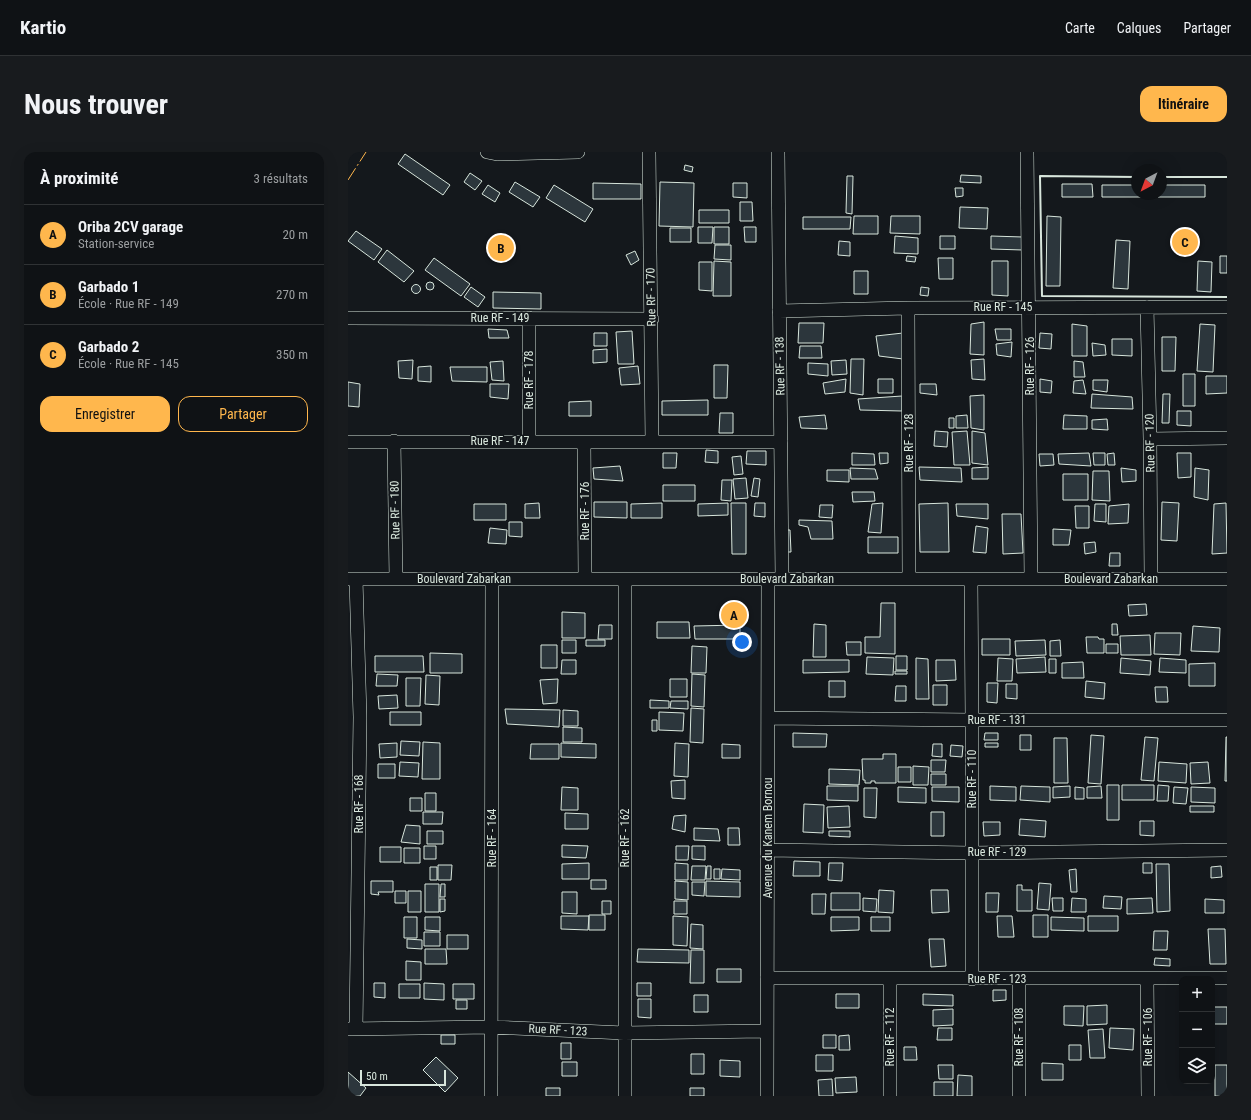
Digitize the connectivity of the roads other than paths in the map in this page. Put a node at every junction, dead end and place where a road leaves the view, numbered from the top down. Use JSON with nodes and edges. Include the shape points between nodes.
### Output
{"nodes":[{"id":1,"x":487,"y":152,"type":"edge"},
{"id":2,"x":578,"y":152,"type":"edge"},
{"id":3,"x":649,"y":152,"type":"edge"},
{"id":4,"x":778,"y":152,"type":"edge"},
{"id":5,"x":1027,"y":152,"type":"edge"},
{"id":6,"x":1029,"y":307,"type":"junction"},
{"id":7,"x":1147,"y":307,"type":"junction"},
{"id":8,"x":1227,"y":307,"type":"edge"},
{"id":9,"x":908,"y":308,"type":"junction"},
{"id":10,"x":779,"y":311,"type":"junction"},
{"id":11,"x":348,"y":318,"type":"edge"},
{"id":12,"x":529,"y":318,"type":"junction"},
{"id":13,"x":652,"y":318,"type":"junction"},
{"id":14,"x":1227,"y":438,"type":"edge"},
{"id":15,"x":1150,"y":439,"type":"junction"},
{"id":16,"x":394,"y":441,"type":"junction"},
{"id":17,"x":348,"y":442,"type":"edge"},
{"id":18,"x":529,"y":442,"type":"junction"},
{"id":19,"x":584,"y":442,"type":"junction"},
{"id":20,"x":652,"y":442,"type":"junction"},
{"id":21,"x":781,"y":442,"type":"junction"},
{"id":22,"x":396,"y":579,"type":"junction"},
{"id":23,"x":492,"y":579,"type":"junction"},
{"id":24,"x":585,"y":579,"type":"junction"},
{"id":25,"x":625,"y":579,"type":"junction"},
{"id":26,"x":768,"y":579,"type":"junction"},
{"id":27,"x":782,"y":579,"type":"junction"},
{"id":28,"x":909,"y":579,"type":"junction"},
{"id":29,"x":971,"y":579,"type":"junction"},
{"id":30,"x":1031,"y":579,"type":"junction"},
{"id":31,"x":1151,"y":579,"type":"junction"},
{"id":32,"x":1227,"y":579,"type":"edge"},
{"id":33,"x":352,"y":580,"type":"edge"},
{"id":34,"x":354,"y":717,"type":"edge"},
{"id":35,"x":768,"y":718,"type":"junction"},
{"id":36,"x":972,"y":720,"type":"junction"},
{"id":37,"x":1227,"y":720,"type":"edge"},
{"id":38,"x":354,"y":837,"type":"edge"},
{"id":39,"x":768,"y":850,"type":"junction"},
{"id":40,"x":1227,"y":850,"type":"edge"},
{"id":41,"x":971,"y":852,"type":"junction"},
{"id":42,"x":353,"y":905,"type":"edge"},
{"id":43,"x":767,"y":978,"type":"junction"},
{"id":44,"x":890,"y":978,"type":"junction"},
{"id":45,"x":1227,"y":978,"type":"edge"},
{"id":46,"x":972,"y":979,"type":"junction"},
{"id":47,"x":1019,"y":979,"type":"junction"},
{"id":48,"x":1147,"y":979,"type":"junction"},
{"id":49,"x":491,"y":1027,"type":"junction"},
{"id":50,"x":352,"y":1029,"type":"edge"},
{"id":51,"x":767,"y":1031,"type":"junction"},
{"id":52,"x":624,"y":1033,"type":"junction"},
{"id":53,"x":491,"y":1096,"type":"edge"},
{"id":54,"x":625,"y":1096,"type":"edge"},
{"id":55,"x":767,"y":1096,"type":"edge"},
{"id":56,"x":890,"y":1096,"type":"edge"},
{"id":57,"x":1019,"y":1096,"type":"edge"},
{"id":58,"x":1148,"y":1096,"type":"edge"}],
"edges":[{"from":1,"to":2,"type":"street"},
{"from":3,"to":13,"type":"street","name":"Rue RF - 170"},
{"from":4,"to":10,"type":"street","name":"Rue RF - 138"},
{"from":5,"to":6,"type":"street","name":"Rue RF - 126"},
{"from":6,"to":7,"type":"street","name":"Rue RF - 145"},
{"from":6,"to":9,"type":"street","name":"Rue RF - 145"},
{"from":6,"to":30,"type":"street","name":"Rue RF - 126"},
{"from":7,"to":8,"type":"street","name":"Rue RF - 145"},
{"from":7,"to":15,"type":"street","name":"Rue RF - 120"},
{"from":9,"to":10,"type":"street","name":"Rue RF - 145"},
{"from":9,"to":28,"type":"street","name":"Rue RF - 128"},
{"from":10,"to":21,"type":"street","name":"Rue RF - 138"},
{"from":11,"to":12,"type":"street","name":"Rue RF - 149"},
{"from":12,"to":13,"type":"street","name":"Rue RF - 149"},
{"from":12,"to":18,"type":"street","name":"Rue RF - 178"},
{"from":13,"to":20,"type":"street","name":"Rue RF - 170"},
{"from":14,"to":15,"type":"street"},
{"from":15,"to":31,"type":"street","name":"Rue RF - 120"},
{"from":16,"to":17,"type":"street","name":"Rue RF - 147"},
{"from":16,"to":18,"type":"street","name":"Rue RF - 147"},
{"from":16,"to":22,"type":"street","name":"Rue RF - 180"},
{"from":18,"to":19,"type":"street","name":"Rue RF - 147"},
{"from":19,"to":20,"type":"street","name":"Rue RF - 147"},
{"from":19,"to":24,"type":"street","name":"Rue RF - 176"},
{"from":20,"to":21,"type":"street","name":"Rue RF - 147"},
{"from":21,"to":27,"type":"street","name":"Rue RF - 138"},
{"from":22,"to":23,"type":"street","name":"Boulevard Zabarkan"},
{"from":22,"to":33,"type":"street","name":"Boulevard Zabarkan"},
{"from":23,"to":24,"type":"street","name":"Boulevard Zabarkan"},
{"from":23,"to":49,"type":"street","name":"Rue RF - 164"},
{"from":24,"to":25,"type":"street","name":"Boulevard Zabarkan"},
{"from":25,"to":26,"type":"street","name":"Boulevard Zabarkan"},
{"from":25,"to":52,"type":"street","name":"Rue RF - 162"},
{"from":26,"to":27,"type":"street","name":"Boulevard Zabarkan"},
{"from":26,"to":35,"type":"street","name":"Avenue du Kanem Bornou"},
{"from":27,"to":28,"type":"street","name":"Boulevard Zabarkan"},
{"from":28,"to":29,"type":"street","name":"Boulevard Zabarkan"},
{"from":29,"to":30,"type":"street","name":"Boulevard Zabarkan"},
{"from":29,"to":36,"type":"street","name":"Rue RF - 110"},
{"from":30,"to":31,"type":"street","name":"Boulevard Zabarkan"},
{"from":31,"to":32,"type":"street","name":"Boulevard Zabarkan"},
{"from":33,"to":34,"type":"street","name":"Rue RF - 168"},
{"from":34,"to":38,"type":"street","name":"Rue RF - 168"},
{"from":35,"to":36,"type":"street","name":"Rue RF - 131"},
{"from":35,"to":39,"type":"street","name":"Avenue du Kanem Bornou"},
{"from":36,"to":37,"type":"street","name":"Rue RF - 131"},
{"from":36,"to":41,"type":"street","name":"Rue RF - 110"},
{"from":38,"to":42,"type":"street","name":"Rue RF - 168"},
{"from":39,"to":41,"type":"street","name":"Rue RF - 129"},
{"from":39,"to":43,"type":"street","name":"Avenue du Kanem Bornou"},
{"from":40,"to":41,"type":"street","name":"Rue RF - 129"},
{"from":41,"to":46,"type":"street","name":"Rue RF - 110"},
{"from":42,"to":50,"type":"street","name":"Rue RF - 168"},
{"from":43,"to":44,"type":"street","name":"Rue RF - 123"},
{"from":43,"to":51,"type":"street","name":"Avenue du Kanem Bornou"},
{"from":44,"to":46,"type":"street","name":"Rue RF - 123"},
{"from":44,"to":56,"type":"street","name":"Rue RF - 112"},
{"from":45,"to":48,"type":"street","name":"Rue RF - 123"},
{"from":46,"to":47,"type":"street","name":"Rue RF - 123"},
{"from":47,"to":48,"type":"street","name":"Rue RF - 123"},
{"from":47,"to":57,"type":"street","name":"Rue RF - 108"},
{"from":48,"to":58,"type":"street","name":"Rue RF - 106"},
{"from":49,"to":50,"type":"street","name":"Rue RF - 123"},
{"from":49,"to":52,"type":"street","name":"Rue RF - 123"},
{"from":49,"to":53,"type":"street","name":"Rue RF - 164"},
{"from":51,"to":52,"type":"street","name":"Rue RF - 123"},
{"from":51,"to":55,"type":"street","name":"Avenue du Kanem Bornou"},
{"from":52,"to":54,"type":"street","name":"Rue RF - 162"}]}
